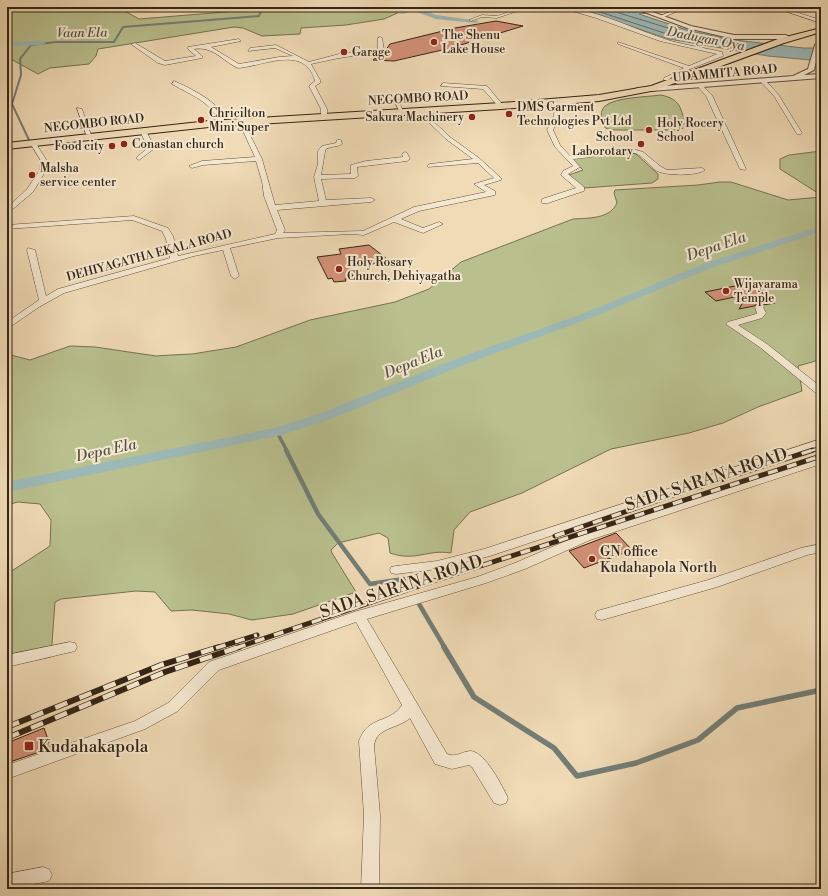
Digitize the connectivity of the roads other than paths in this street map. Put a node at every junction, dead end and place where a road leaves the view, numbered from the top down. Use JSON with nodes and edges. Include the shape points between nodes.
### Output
{"nodes":[{"id":1,"x":527,"y":7,"type":"edge"},
{"id":2,"x":561,"y":7,"type":"edge"},
{"id":3,"x":685,"y":7,"type":"edge"},
{"id":4,"x":775,"y":7,"type":"edge"},
{"id":5,"x":639,"y":8,"type":"edge"},
{"id":6,"x":659,"y":15,"type":"junction"},
{"id":7,"x":471,"y":20,"type":"dead end"},
{"id":8,"x":821,"y":22,"type":"edge"},
{"id":9,"x":821,"y":29,"type":"edge"},
{"id":10,"x":380,"y":38,"type":"dead end"},
{"id":11,"x":239,"y":40,"type":"dead end"},
{"id":12,"x":781,"y":40,"type":"junction"},
{"id":13,"x":620,"y":43,"type":"dead end"},
{"id":14,"x":133,"y":44,"type":"dead end"},
{"id":15,"x":819,"y":44,"type":"edge"},
{"id":16,"x":207,"y":46,"type":"junction"},
{"id":17,"x":250,"y":50,"type":"dead end"},
{"id":18,"x":740,"y":55,"type":"junction"},
{"id":19,"x":296,"y":56,"type":"junction"},
{"id":20,"x":309,"y":63,"type":"junction"},
{"id":21,"x":690,"y":68,"type":"junction"},
{"id":22,"x":821,"y":76,"type":"edge"},
{"id":23,"x":666,"y":79,"type":"junction"},
{"id":24,"x":784,"y":79,"type":"junction"},
{"id":25,"x":763,"y":81,"type":"junction"},
{"id":26,"x":174,"y":82,"type":"dead end"},
{"id":27,"x":443,"y":85,"type":"dead end"},
{"id":28,"x":700,"y":87,"type":"junction"},
{"id":29,"x":632,"y":90,"type":"junction"},
{"id":30,"x":644,"y":90,"type":"junction"},
{"id":31,"x":395,"y":98,"type":"dead end"},
{"id":32,"x":558,"y":102,"type":"junction"},
{"id":33,"x":499,"y":104,"type":"junction"},
{"id":34,"x":79,"y":109,"type":"dead end"},
{"id":35,"x":401,"y":110,"type":"junction"},
{"id":36,"x":420,"y":112,"type":"junction"},
{"id":37,"x":324,"y":114,"type":"junction"},
{"id":38,"x":222,"y":121,"type":"junction"},
{"id":39,"x":239,"y":121,"type":"junction"},
{"id":40,"x":143,"y":131,"type":"junction"},
{"id":41,"x":799,"y":133,"type":"dead end"},
{"id":42,"x":89,"y":134,"type":"junction"},
{"id":43,"x":338,"y":141,"type":"dead end"},
{"id":44,"x":34,"y":143,"type":"junction"},
{"id":45,"x":7,"y":144,"type":"edge"},
{"id":46,"x":405,"y":154,"type":"dead end"},
{"id":47,"x":139,"y":158,"type":"dead end"},
{"id":48,"x":567,"y":158,"type":"junction"},
{"id":49,"x":259,"y":159,"type":"junction"},
{"id":50,"x":478,"y":161,"type":"junction"},
{"id":51,"x":192,"y":166,"type":"dead end"},
{"id":52,"x":430,"y":166,"type":"dead end"},
{"id":53,"x":743,"y":169,"type":"dead end"},
{"id":54,"x":702,"y":170,"type":"dead end"},
{"id":55,"x":317,"y":177,"type":"junction"},
{"id":56,"x":371,"y":200,"type":"dead end"},
{"id":57,"x":545,"y":201,"type":"dead end"},
{"id":58,"x":323,"y":202,"type":"junction"},
{"id":59,"x":272,"y":208,"type":"junction"},
{"id":60,"x":7,"y":212,"type":"edge"},
{"id":61,"x":396,"y":220,"type":"junction"},
{"id":62,"x":439,"y":224,"type":"dead end"},
{"id":63,"x":7,"y":227,"type":"edge"},
{"id":64,"x":278,"y":236,"type":"junction"},
{"id":65,"x":226,"y":246,"type":"junction"},
{"id":66,"x":31,"y":250,"type":"dead end"},
{"id":67,"x":174,"y":258,"type":"junction"},
{"id":68,"x":235,"y":276,"type":"dead end"},
{"id":69,"x":43,"y":300,"type":"junction"},
{"id":70,"x":759,"y":307,"type":"dead end"},
{"id":71,"x":7,"y":326,"type":"edge"},
{"id":72,"x":821,"y":392,"type":"edge"},
{"id":73,"x":821,"y":442,"type":"edge"},
{"id":74,"x":821,"y":460,"type":"edge"},
{"id":75,"x":821,"y":548,"type":"edge"},
{"id":76,"x":396,"y":570,"type":"dead end"},
{"id":77,"x":602,"y":615,"type":"dead end"},
{"id":78,"x":359,"y":616,"type":"junction"},
{"id":79,"x":70,"y":647,"type":"dead end"},
{"id":80,"x":7,"y":661,"type":"edge"},
{"id":81,"x":410,"y":705,"type":"junction"},
{"id":82,"x":7,"y":772,"type":"edge"},
{"id":83,"x":500,"y":798,"type":"dead end"},
{"id":84,"x":43,"y":875,"type":"dead end"},
{"id":85,"x":7,"y":882,"type":"edge"},
{"id":86,"x":370,"y":889,"type":"edge"}],
"edges":[{"from":1,"to":7,"type":"street","via":[[497,17],[482,16]]},
{"from":2,"to":21,"type":"street","via":[[662,40],[720,53],[720,56]]},
{"from":3,"to":6,"type":"street"},
{"from":4,"to":8,"type":"street"},
{"from":5,"to":6,"type":"street"},
{"from":6,"to":12,"type":"street","via":[[689,27],[734,37]]},
{"from":9,"to":12,"type":"highway","name":"NEGOMBO ROAD"},
{"from":10,"to":20,"type":"street","via":[[379,51]]},
{"from":11,"to":16,"type":"street"},
{"from":12,"to":18,"type":"highway","name":"NEGOMBO ROAD"},
{"from":13,"to":21,"type":"street"},
{"from":14,"to":16,"type":"street","via":[[165,63],[200,57],[190,48]]},
{"from":15,"to":24,"type":"street","via":[[811,70]]},
{"from":16,"to":19,"type":"street","via":[[238,66]]},
{"from":17,"to":19,"type":"street","via":[[276,46]]},
{"from":18,"to":23,"type":"highway","name":"NEGOMBO ROAD"},
{"from":18,"to":30,"type":"highway","name":"NEGOMBO ROAD"},
{"from":19,"to":20,"type":"street"},
{"from":20,"to":37,"type":"street","via":[[318,82],[312,86]]},
{"from":21,"to":23,"type":"street"},
{"from":22,"to":24,"type":"street","name":"UDAMMITA ROAD"},
{"from":23,"to":29,"type":"highway","name":"NEGOMBO ROAD"},
{"from":24,"to":25,"type":"street","name":"UDAMMITA ROAD"},
{"from":25,"to":28,"type":"street","name":"UDAMMITA ROAD"},
{"from":25,"to":41,"type":"street","via":[[776,95]]},
{"from":26,"to":38,"type":"street","via":[[205,99],[219,112]]},
{"from":27,"to":33,"type":"street","via":[[485,87]]},
{"from":28,"to":30,"type":"street","name":"UDAMMITA ROAD"},
{"from":28,"to":53,"type":"street","via":[[709,95]]},
{"from":29,"to":30,"type":"street","name":"UDAMMITA ROAD"},
{"from":29,"to":33,"type":"highway","name":"NEGOMBO ROAD"},
{"from":30,"to":32,"type":"highway","name":"NEGOMBO ROAD"},
{"from":31,"to":35,"type":"street"},
{"from":32,"to":36,"type":"highway","name":"NEGOMBO ROAD"},
{"from":32,"to":48,"type":"street","via":[[557,116],[550,130],[553,140]]},
{"from":33,"to":35,"type":"highway","name":"NEGOMBO ROAD"},
{"from":34,"to":42,"type":"street"},
{"from":35,"to":37,"type":"highway","name":"NEGOMBO ROAD"},
{"from":36,"to":39,"type":"highway","name":"NEGOMBO ROAD"},
{"from":36,"to":50,"type":"street"},
{"from":37,"to":39,"type":"highway","name":"NEGOMBO ROAD"},
{"from":38,"to":39,"type":"highway","name":"NEGOMBO ROAD"},
{"from":38,"to":42,"type":"highway","name":"NEGOMBO ROAD"},
{"from":39,"to":40,"type":"highway","name":"NEGOMBO ROAD"},
{"from":39,"to":49,"type":"street"},
{"from":40,"to":44,"type":"highway","name":"NEGOMBO ROAD"},
{"from":40,"to":47,"type":"street","via":[[152,148]]},
{"from":42,"to":45,"type":"highway","name":"NEGOMBO ROAD"},
{"from":43,"to":55,"type":"street","via":[[339,144],[324,147],[321,151]]},
{"from":44,"to":45,"type":"highway","name":"NEGOMBO ROAD"},
{"from":44,"to":60,"type":"street","via":[[45,167],[30,190]]},
{"from":46,"to":55,"type":"street","via":[[407,159],[353,166],[355,176]]},
{"from":48,"to":54,"type":"street","via":[[633,151],[639,152],[662,171]]},
{"from":48,"to":57,"type":"street","via":[[577,167],[565,172],[564,175],[581,189]]},
{"from":49,"to":51,"type":"street"},
{"from":49,"to":59,"type":"street"},
{"from":50,"to":52,"type":"street"},
{"from":50,"to":61,"type":"street","name":"DEHIYAGATHA EKALA ROAD","via":[[499,179],[478,184],[492,193],[417,210]]},
{"from":55,"to":58,"type":"street"},
{"from":56,"to":58,"type":"street"},
{"from":58,"to":59,"type":"street"},
{"from":59,"to":64,"type":"street","via":[[281,230]]},
{"from":61,"to":62,"type":"street","via":[[423,231]]},
{"from":61,"to":64,"type":"street","name":"DEHIYAGATHA EKALA ROAD","via":[[364,233]]},
{"from":63,"to":67,"type":"street","via":[[134,218],[141,223],[165,229],[169,234]]},
{"from":64,"to":65,"type":"street","name":"DEHIYAGATHA EKALA ROAD"},
{"from":65,"to":67,"type":"street","name":"DEHIYAGATHA EKALA ROAD"},
{"from":65,"to":68,"type":"street"},
{"from":66,"to":69,"type":"street"},
{"from":67,"to":69,"type":"street","name":"DEHIYAGATHA EKALA ROAD","via":[[61,291]]},
{"from":69,"to":71,"type":"street","name":"DEHIYAGATHA EKALA ROAD"},
{"from":70,"to":72,"type":"street","via":[[762,313],[759,316],[731,324],[764,346]]},
{"from":73,"to":76,"type":"street","via":[[486,553],[437,566]]},
{"from":74,"to":78,"type":"street","name":"SADA SARANA ROAD","via":[[586,537],[481,580]]},
{"from":75,"to":77,"type":"street","via":[[805,551],[712,584]]},
{"from":78,"to":81,"type":"street"},
{"from":78,"to":82,"type":"street","name":"SADA SARANA ROAD","via":[[214,666],[173,707],[140,725]]},
{"from":79,"to":80,"type":"street"},
{"from":81,"to":83,"type":"street","via":[[441,759],[457,763],[471,758],[478,762]]},
{"from":81,"to":86,"type":"street","via":[[407,713],[372,731],[368,738],[372,792]]},
{"from":84,"to":85,"type":"street"}]}
